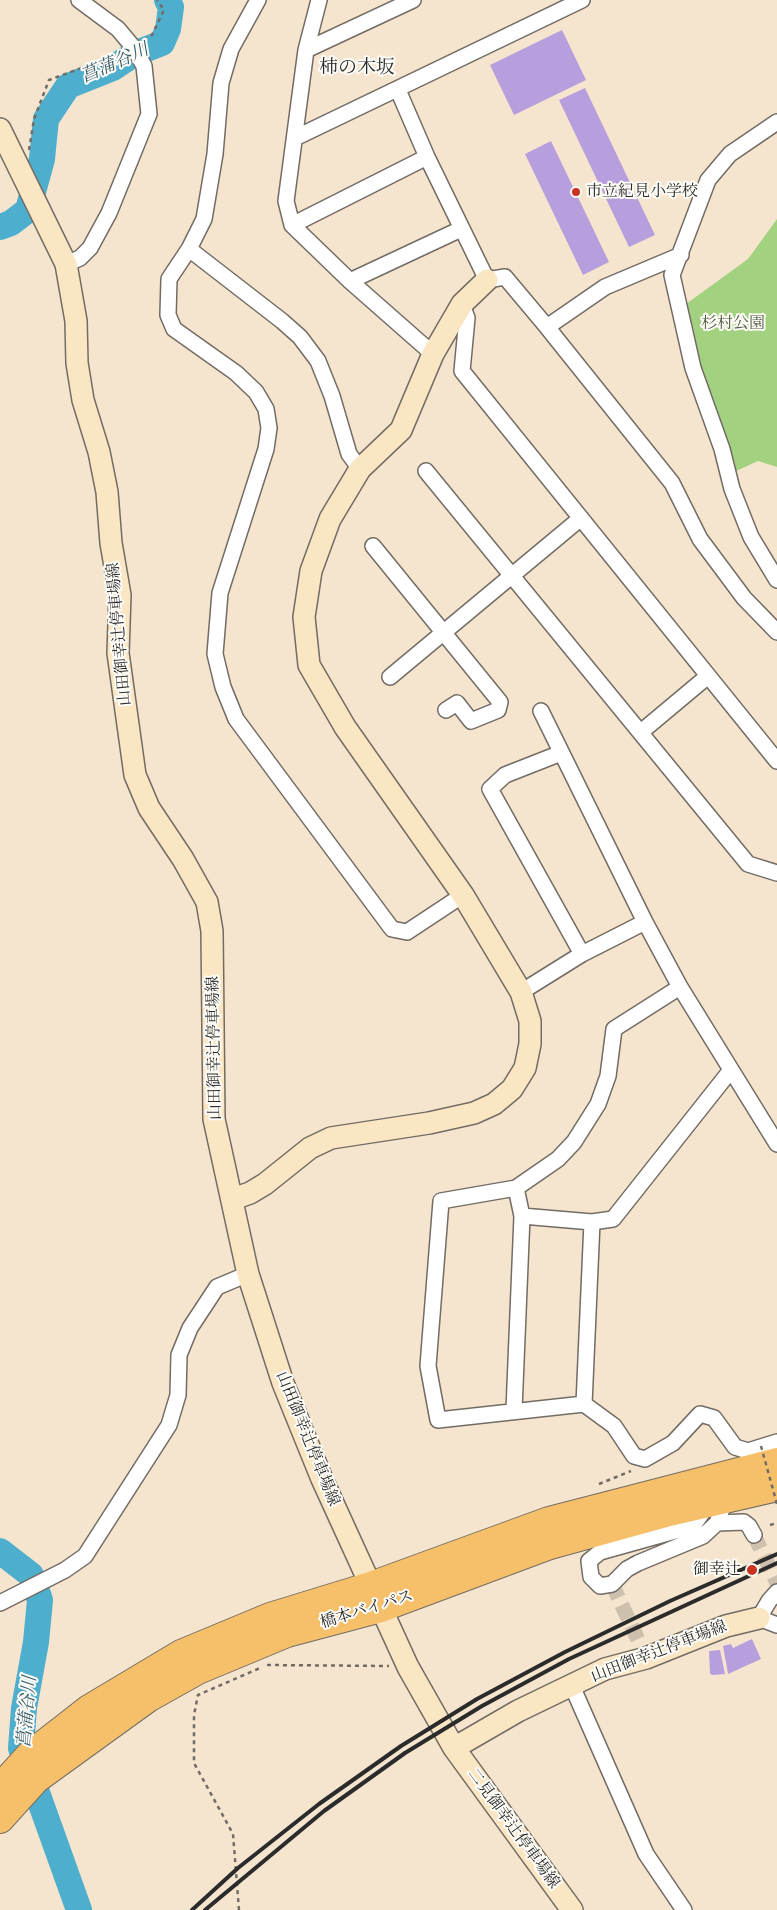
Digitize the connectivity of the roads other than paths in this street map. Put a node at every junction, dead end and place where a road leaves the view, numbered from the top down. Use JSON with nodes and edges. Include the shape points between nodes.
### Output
{"nodes":[{"id":1,"x":80,"y":0,"type":"edge"},
{"id":2,"x":258,"y":0,"type":"edge"},
{"id":3,"x":319,"y":0,"type":"edge"},
{"id":4,"x":413,"y":0,"type":"edge"},
{"id":5,"x":582,"y":0,"type":"edge"},
{"id":6,"x":306,"y":50,"type":"junction"},
{"id":7,"x":398,"y":90,"type":"junction"},
{"id":8,"x":777,"y":122,"type":"edge"},
{"id":9,"x":0,"y":129,"type":"edge"},
{"id":10,"x":295,"y":138,"type":"junction"},
{"id":11,"x":427,"y":157,"type":"junction"},
{"id":12,"x":292,"y":225,"type":"junction"},
{"id":13,"x":461,"y":229,"type":"junction"},
{"id":14,"x":189,"y":249,"type":"junction"},
{"id":15,"x":681,"y":255,"type":"junction"},
{"id":16,"x":66,"y":264,"type":"junction"},
{"id":17,"x":487,"y":280,"type":"junction"},
{"id":18,"x":350,"y":281,"type":"junction"},
{"id":19,"x":462,"y":304,"type":"junction"},
{"id":20,"x":546,"y":327,"type":"junction"},
{"id":21,"x":433,"y":354,"type":"junction"},
{"id":22,"x":360,"y":469,"type":"junction"},
{"id":23,"x":426,"y":471,"type":"dead end"},
{"id":24,"x":581,"y":518,"type":"junction"},
{"id":25,"x":373,"y":546,"type":"dead end"},
{"id":26,"x":512,"y":576,"type":"junction"},
{"id":27,"x":777,"y":580,"type":"edge"},
{"id":28,"x":444,"y":632,"type":"junction"},
{"id":29,"x":777,"y":632,"type":"edge"},
{"id":30,"x":708,"y":676,"type":"junction"},
{"id":31,"x":390,"y":677,"type":"dead end"},
{"id":32,"x":446,"y":710,"type":"dead end"},
{"id":33,"x":541,"y":711,"type":"dead end"},
{"id":34,"x":641,"y":732,"type":"junction"},
{"id":35,"x":561,"y":753,"type":"junction"},
{"id":36,"x":777,"y":761,"type":"edge"},
{"id":37,"x":777,"y":873,"type":"edge"},
{"id":38,"x":463,"y":895,"type":"junction"},
{"id":39,"x":645,"y":922,"type":"junction"},
{"id":40,"x":582,"y":954,"type":"junction"},
{"id":41,"x":680,"y":987,"type":"junction"},
{"id":42,"x":521,"y":992,"type":"junction"},
{"id":43,"x":731,"y":1070,"type":"junction"},
{"id":44,"x":777,"y":1144,"type":"edge"},
{"id":45,"x":516,"y":1188,"type":"junction"},
{"id":46,"x":233,"y":1199,"type":"junction"},
{"id":47,"x":522,"y":1216,"type":"junction"},
{"id":48,"x":592,"y":1222,"type":"junction"},
{"id":49,"x":248,"y":1274,"type":"junction"},
{"id":50,"x":584,"y":1404,"type":"junction"},
{"id":51,"x":514,"y":1410,"type":"junction"},
{"id":52,"x":777,"y":1442,"type":"edge"},
{"id":53,"x":769,"y":1454,"type":"edge"},
{"id":54,"x":777,"y":1487,"type":"edge"},
{"id":55,"x":714,"y":1502,"type":"junction"},
{"id":56,"x":754,"y":1536,"type":"tunnel mouth"},
{"id":57,"x":777,"y":1592,"type":"edge"},
{"id":58,"x":376,"y":1597,"type":"junction"},
{"id":59,"x":0,"y":1603,"type":"edge"},
{"id":60,"x":768,"y":1621,"type":"edge"},
{"id":61,"x":572,"y":1686,"type":"junction"},
{"id":62,"x":92,"y":1722,"type":"junction"},
{"id":63,"x":454,"y":1748,"type":"junction"},
{"id":64,"x":0,"y":1788,"type":"edge"},
{"id":65,"x":0,"y":1819,"type":"edge"},
{"id":66,"x":572,"y":1910,"type":"edge"},
{"id":67,"x":684,"y":1910,"type":"edge"}],
"edges":[{"from":1,"to":16,"type":"street","via":[[118,29],[134,48],[144,66],[149,114],[109,213],[90,248],[80,258]]},
{"from":2,"to":14,"type":"street","via":[[231,49],[221,84],[215,154],[204,219]]},
{"from":3,"to":6,"type":"street"},
{"from":4,"to":6,"type":"street"},
{"from":5,"to":7,"type":"street"},
{"from":6,"to":10,"type":"street"},
{"from":7,"to":10,"type":"street"},
{"from":7,"to":11,"type":"street"},
{"from":8,"to":15,"type":"street","via":[[730,154],[708,180]]},
{"from":9,"to":16,"type":"main road","name":"山田御幸辻停車場線"},
{"from":10,"to":12,"type":"street","via":[[286,201]]},
{"from":11,"to":12,"type":"street"},
{"from":11,"to":13,"type":"street"},
{"from":12,"to":18,"type":"street"},
{"from":13,"to":17,"type":"street"},
{"from":13,"to":18,"type":"street"},
{"from":14,"to":22,"type":"street","via":[[282,321],[309,349],[318,361],[332,396],[349,454]]},
{"from":14,"to":38,"type":"street","via":[[169,279],[168,315],[174,329],[236,373],[256,392],[266,409],[269,428],[266,449],[220,593],[215,654],[236,720],[392,929],[408,932]]},
{"from":15,"to":20,"type":"street","via":[[605,287]]},
{"from":15,"to":27,"type":"street","via":[[672,275],[693,368],[751,537]]},
{"from":16,"to":46,"type":"main road","name":"山田御幸辻停車場線","via":[[76,321],[76,363],[107,492],[120,596],[118,653],[135,775],[149,808],[207,902],[212,932],[214,1119]]},
{"from":17,"to":19,"type":"main road"},
{"from":17,"to":20,"type":"street","via":[[505,277]]},
{"from":18,"to":21,"type":"street"},
{"from":19,"to":21,"type":"main road"},
{"from":19,"to":24,"type":"street","via":[[467,318],[462,371]]},
{"from":20,"to":29,"type":"street","via":[[672,484],[700,539],[744,598]]},
{"from":21,"to":22,"type":"main road","via":[[401,430]]},
{"from":22,"to":38,"type":"main road","via":[[330,519],[311,571],[304,617],[309,665],[345,727]]},
{"from":23,"to":26,"type":"street"},
{"from":24,"to":26,"type":"street"},
{"from":24,"to":30,"type":"street"},
{"from":25,"to":28,"type":"street"},
{"from":26,"to":28,"type":"street"},
{"from":26,"to":34,"type":"street"},
{"from":28,"to":31,"type":"street"},
{"from":28,"to":32,"type":"street","via":[[500,702],[498,710],[471,722],[457,703]]},
{"from":30,"to":34,"type":"street"},
{"from":30,"to":36,"type":"street"},
{"from":33,"to":35,"type":"street"},
{"from":34,"to":37,"type":"street","via":[[748,864]]},
{"from":35,"to":39,"type":"street"},
{"from":35,"to":40,"type":"street","via":[[505,774],[490,789]]},
{"from":38,"to":42,"type":"main road"},
{"from":39,"to":40,"type":"street"},
{"from":39,"to":41,"type":"street"},
{"from":40,"to":42,"type":"street"},
{"from":41,"to":43,"type":"street"},
{"from":41,"to":45,"type":"street","via":[[614,1029],[608,1076],[598,1104],[574,1142],[558,1159]]},
{"from":42,"to":46,"type":"main road","via":[[530,1021],[525,1068],[512,1089],[494,1104],[474,1113],[429,1123],[331,1138],[310,1148],[265,1184]]},
{"from":43,"to":44,"type":"street"},
{"from":43,"to":48,"type":"street","via":[[613,1219]]},
{"from":45,"to":47,"type":"street"},
{"from":45,"to":51,"type":"street","via":[[441,1201],[428,1366],[438,1420]]},
{"from":46,"to":49,"type":"main road","name":"山田御幸辻停車場線"},
{"from":47,"to":48,"type":"street"},
{"from":47,"to":51,"type":"street"},
{"from":48,"to":50,"type":"street"},
{"from":49,"to":58,"type":"main road","name":"山田御幸辻停車場線","via":[[283,1383]]},
{"from":49,"to":59,"type":"street","via":[[217,1287],[190,1328],[180,1355],[178,1395],[169,1425],[85,1556],[65,1570]]},
{"from":50,"to":51,"type":"street"},
{"from":50,"to":53,"type":"street","via":[[614,1426],[634,1456],[646,1459],[673,1443],[700,1414],[714,1418],[735,1448]]},
{"from":52,"to":53,"type":"street"},
{"from":53,"to":55,"type":"highway","name":"橋本バイパス","via":[[736,1472]]},
{"from":54,"to":55,"type":"highway","name":"橋本バイパス"},
{"from":55,"to":55,"type":"street","via":[[703,1536],[627,1569],[612,1584],[600,1586],[591,1577],[589,1561],[600,1552],[693,1526]]},
{"from":55,"to":56,"type":"street","via":[[750,1526]]},
{"from":55,"to":58,"type":"highway","name":"橋本バイパス","via":[[549,1521]]},
{"from":57,"to":60,"type":"street"},
{"from":58,"to":62,"type":"highway","name":"橋本バイパス","via":[[198,1670],[148,1698]]},
{"from":58,"to":63,"type":"main road","name":"山田御幸辻停車場線","via":[[408,1667]]},
{"from":60,"to":61,"type":"main road","name":"山田御幸辻停車場線","via":[[726,1626],[643,1651]]},
{"from":61,"to":63,"type":"main road","name":"山田御幸辻停車場線","via":[[518,1711]]},
{"from":61,"to":67,"type":"street","via":[[646,1854]]},
{"from":62,"to":64,"type":"highway","name":"橋本バイパス","via":[[30,1755]]},
{"from":62,"to":65,"type":"highway","name":"橋本バイパス"},
{"from":63,"to":66,"type":"main road","name":"二見御幸辻停車場線"}]}
